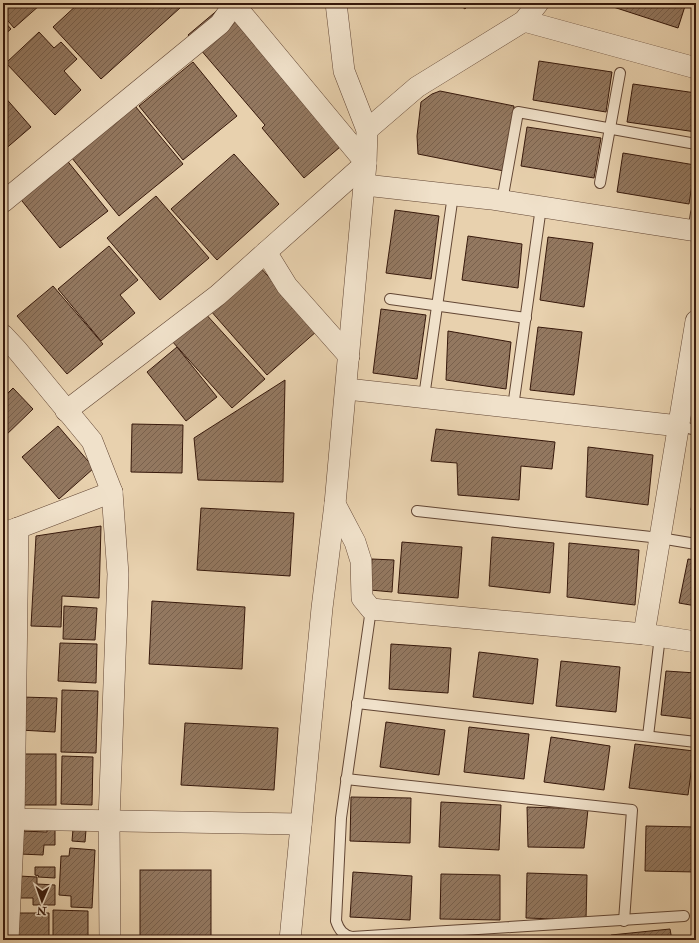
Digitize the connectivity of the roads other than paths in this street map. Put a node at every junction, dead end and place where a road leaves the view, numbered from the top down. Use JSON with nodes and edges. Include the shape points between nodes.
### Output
{"nodes":[{"id":1,"x":336,"y":3,"type":"edge"},
{"id":2,"x":538,"y":3,"type":"edge"},
{"id":3,"x":234,"y":4,"type":"edge"},
{"id":4,"x":524,"y":21,"type":"junction"},
{"id":5,"x":696,"y":68,"type":"edge"},
{"id":6,"x":620,"y":73,"type":"dead end"},
{"id":7,"x":610,"y":129,"type":"junction"},
{"id":8,"x":367,"y":130,"type":"junction"},
{"id":9,"x":696,"y":144,"type":"edge"},
{"id":10,"x":366,"y":163,"type":"junction"},
{"id":11,"x":600,"y":183,"type":"dead end"},
{"id":12,"x":365,"y":185,"type":"junction"},
{"id":13,"x":453,"y":195,"type":"junction"},
{"id":14,"x":502,"y":201,"type":"junction"},
{"id":15,"x":3,"y":202,"type":"edge"},
{"id":16,"x":542,"y":207,"type":"junction"},
{"id":17,"x":695,"y":225,"type":"edge"},
{"id":18,"x":266,"y":252,"type":"junction"},
{"id":19,"x":390,"y":299,"type":"dead end"},
{"id":20,"x":437,"y":306,"type":"junction"},
{"id":21,"x":526,"y":318,"type":"junction"},
{"id":22,"x":3,"y":335,"type":"edge"},
{"id":23,"x":695,"y":336,"type":"edge"},
{"id":24,"x":349,"y":356,"type":"junction"},
{"id":25,"x":347,"y":389,"type":"junction"},
{"id":26,"x":424,"y":397,"type":"junction"},
{"id":27,"x":513,"y":407,"type":"junction"},
{"id":28,"x":66,"y":411,"type":"junction"},
{"id":29,"x":687,"y":428,"type":"edge"},
{"id":30,"x":112,"y":492,"type":"junction"},
{"id":31,"x":335,"y":504,"type":"junction"},
{"id":32,"x":417,"y":511,"type":"dead end"},
{"id":33,"x":10,"y":531,"type":"edge"},
{"id":34,"x":660,"y":538,"type":"junction"},
{"id":35,"x":696,"y":544,"type":"edge"},
{"id":36,"x":371,"y":609,"type":"junction"},
{"id":37,"x":652,"y":635,"type":"junction"},
{"id":38,"x":696,"y":642,"type":"edge"},
{"id":39,"x":357,"y":703,"type":"junction"},
{"id":40,"x":648,"y":736,"type":"junction"},
{"id":41,"x":696,"y":742,"type":"edge"},
{"id":42,"x":346,"y":779,"type":"junction"},
{"id":43,"x":9,"y":820,"type":"edge"},
{"id":44,"x":110,"y":821,"type":"junction"},
{"id":45,"x":301,"y":824,"type":"junction"},
{"id":46,"x":684,"y":916,"type":"dead end"},
{"id":47,"x":624,"y":921,"type":"junction"},
{"id":48,"x":8,"y":940,"type":"edge"},
{"id":49,"x":110,"y":940,"type":"edge"},
{"id":50,"x":290,"y":940,"type":"edge"}],
"edges":[{"from":1,"to":8,"type":"street","via":[[344,70]]},
{"from":2,"to":4,"type":"street"},
{"from":3,"to":10,"type":"street"},
{"from":3,"to":15,"type":"street","via":[[220,24]]},
{"from":4,"to":5,"type":"street"},
{"from":4,"to":8,"type":"street","via":[[417,87]]},
{"from":6,"to":7,"type":"lane"},
{"from":7,"to":9,"type":"lane"},
{"from":7,"to":11,"type":"lane"},
{"from":7,"to":14,"type":"lane","via":[[518,112]]},
{"from":8,"to":10,"type":"street"},
{"from":10,"to":12,"type":"street"},
{"from":10,"to":18,"type":"street"},
{"from":12,"to":13,"type":"street"},
{"from":12,"to":24,"type":"street"},
{"from":13,"to":14,"type":"street"},
{"from":13,"to":20,"type":"lane"},
{"from":14,"to":16,"type":"street"},
{"from":16,"to":17,"type":"street"},
{"from":16,"to":21,"type":"lane"},
{"from":18,"to":24,"type":"street","via":[[287,286]]},
{"from":18,"to":28,"type":"street","via":[[218,295]]},
{"from":19,"to":20,"type":"lane"},
{"from":20,"to":21,"type":"lane"},
{"from":20,"to":26,"type":"lane"},
{"from":21,"to":27,"type":"lane"},
{"from":22,"to":28,"type":"street"},
{"from":23,"to":29,"type":"street"},
{"from":24,"to":25,"type":"street"},
{"from":25,"to":26,"type":"street"},
{"from":25,"to":31,"type":"street"},
{"from":26,"to":27,"type":"street"},
{"from":27,"to":29,"type":"street"},
{"from":28,"to":30,"type":"street","via":[[92,441]]},
{"from":29,"to":34,"type":"street"},
{"from":30,"to":33,"type":"street"},
{"from":30,"to":44,"type":"street","via":[[118,574]]},
{"from":31,"to":36,"type":"street","via":[[355,542],[361,561],[362,598]]},
{"from":31,"to":45,"type":"street"},
{"from":32,"to":34,"type":"lane"},
{"from":33,"to":43,"type":"street"},
{"from":34,"to":35,"type":"lane"},
{"from":34,"to":37,"type":"street"},
{"from":36,"to":37,"type":"street"},
{"from":36,"to":39,"type":"lane"},
{"from":37,"to":38,"type":"street"},
{"from":37,"to":40,"type":"lane"},
{"from":39,"to":40,"type":"lane"},
{"from":39,"to":42,"type":"lane"},
{"from":40,"to":41,"type":"lane"},
{"from":42,"to":47,"type":"lane","via":[[632,810]]},
{"from":42,"to":47,"type":"lane","via":[[340,818],[336,921],[341,932],[346,935],[352,937]]},
{"from":43,"to":44,"type":"street"},
{"from":43,"to":48,"type":"street"},
{"from":44,"to":45,"type":"street"},
{"from":44,"to":49,"type":"street"},
{"from":45,"to":50,"type":"street"},
{"from":46,"to":47,"type":"lane"}]}
